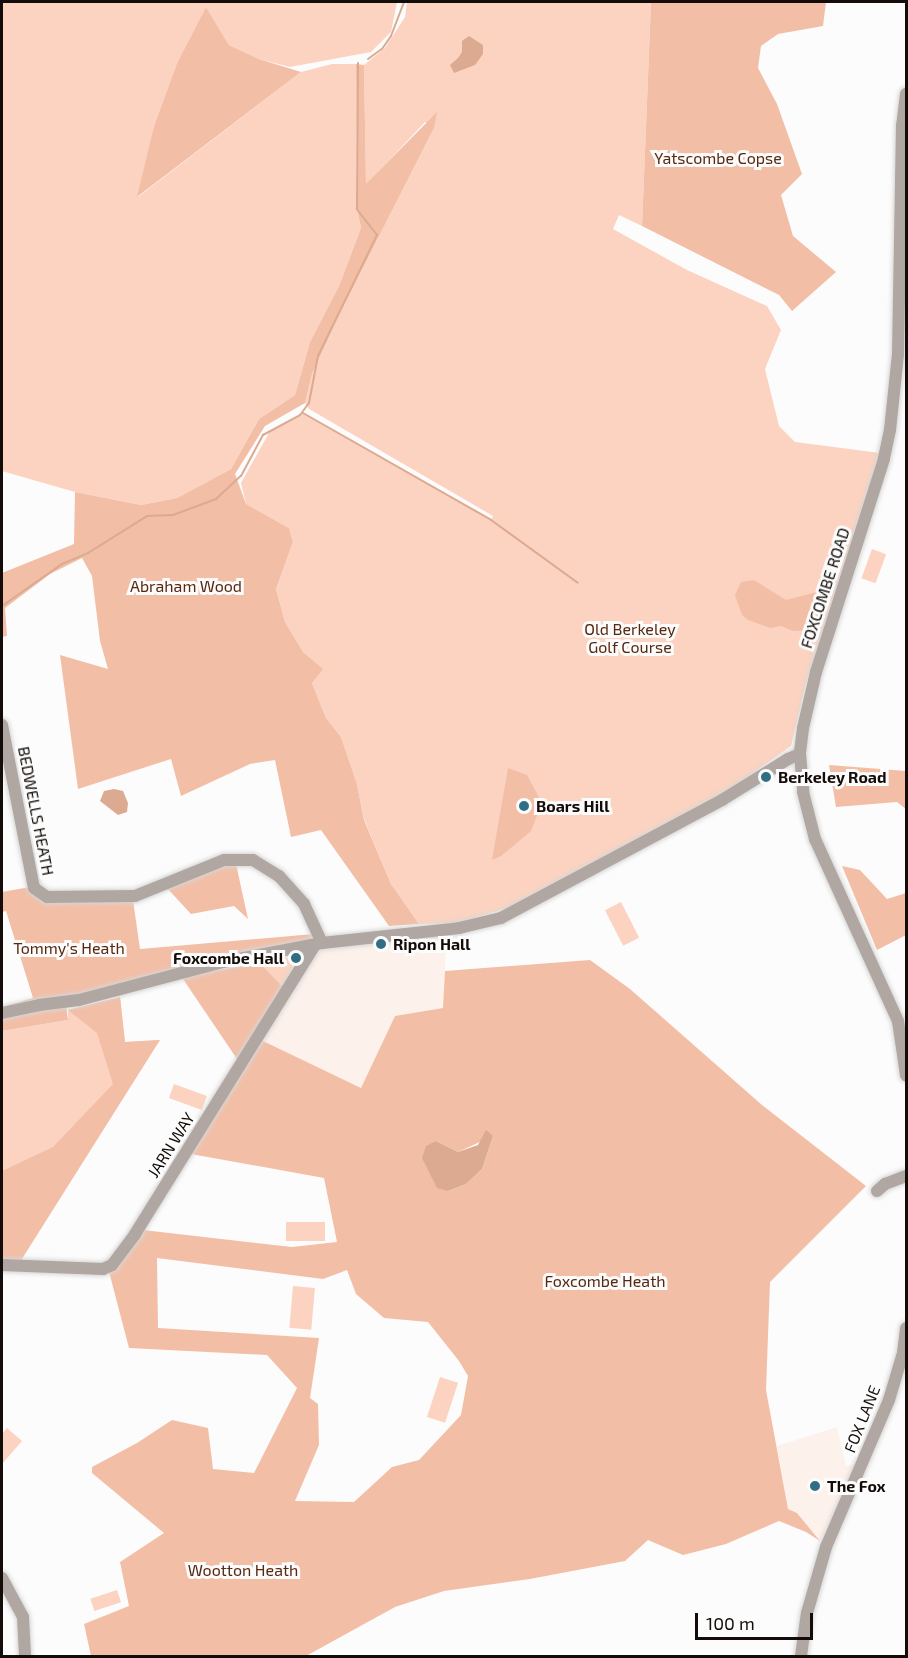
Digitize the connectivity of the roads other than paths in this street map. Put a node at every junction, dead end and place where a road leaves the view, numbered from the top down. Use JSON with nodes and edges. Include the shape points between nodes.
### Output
{"nodes":[{"id":1,"x":906,"y":94,"type":"edge"},
{"id":2,"x":904,"y":200,"type":"edge"},
{"id":3,"x":902,"y":356,"type":"edge"},
{"id":4,"x":2,"y":725,"type":"edge"},
{"id":5,"x":800,"y":754,"type":"junction"},
{"id":6,"x":319,"y":944,"type":"junction"},
{"id":7,"x":2,"y":1013,"type":"edge"},
{"id":8,"x":906,"y":1075,"type":"edge"},
{"id":9,"x":906,"y":1176,"type":"edge"},
{"id":10,"x":877,"y":1191,"type":"dead end"},
{"id":11,"x":2,"y":1265,"type":"edge"},
{"id":12,"x":906,"y":1329,"type":"edge"},
{"id":13,"x":2,"y":1578,"type":"edge"},
{"id":14,"x":25,"y":1656,"type":"edge"},
{"id":15,"x":801,"y":1656,"type":"edge"}],
"edges":[{"from":1,"to":2,"type":"street","name":"FOXCOMBE ROAD","via":[[902,125]]},
{"from":2,"to":3,"type":"street","name":"FOXCOMBE ROAD"},
{"from":3,"to":5,"type":"street","name":"FOXCOMBE ROAD","via":[[884,459],[816,672]]},
{"from":4,"to":6,"type":"street","name":"BEDWELLS HEATH","via":[[34,888],[47,897],[135,896],[224,860],[253,860],[279,876],[304,904]]},
{"from":5,"to":6,"type":"street","via":[[501,918],[459,928]]},
{"from":5,"to":8,"type":"street","name":"FOXCOMBE ROAD","via":[[803,792],[815,838],[898,1021]]},
{"from":6,"to":7,"type":"street","via":[[223,962],[79,1000]]},
{"from":6,"to":11,"type":"street","name":"JARN WAY","via":[[112,1265],[103,1269]]},
{"from":9,"to":10,"type":"street"},
{"from":12,"to":15,"type":"street","name":"FOX LANE","via":[[889,1400],[823,1556],[807,1613]]},
{"from":13,"to":14,"type":"street","via":[[22,1617]]}]}
